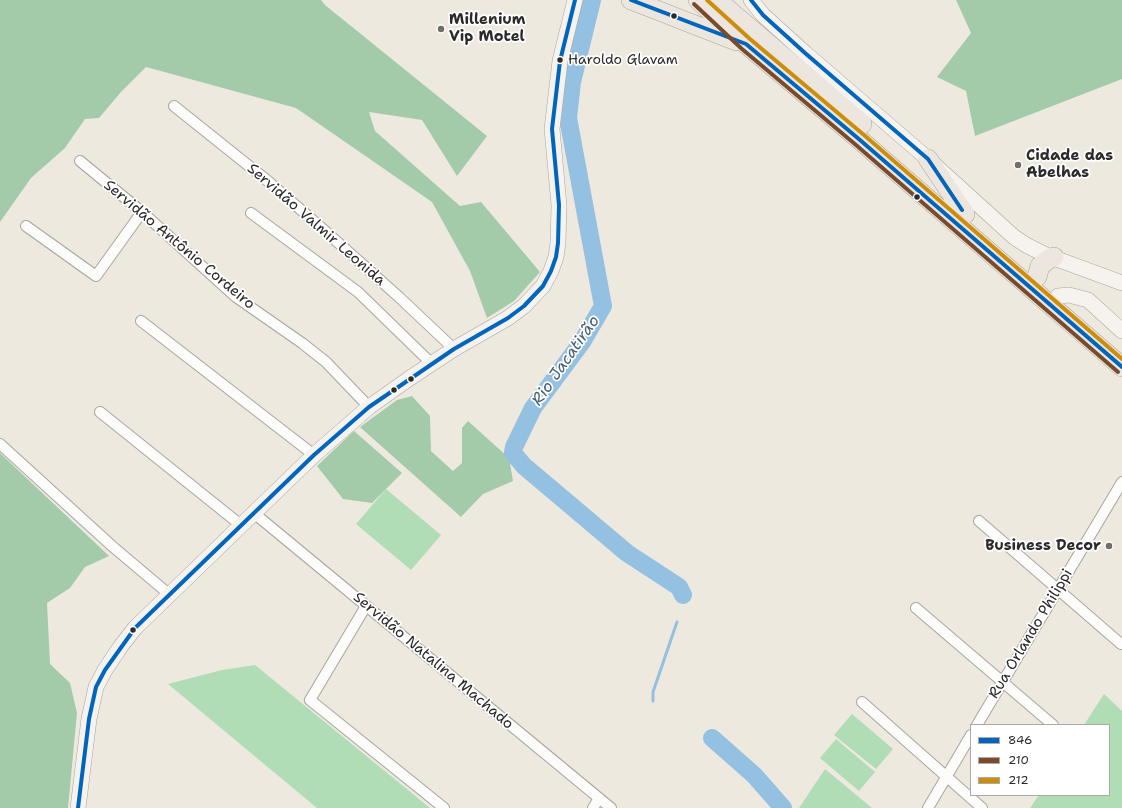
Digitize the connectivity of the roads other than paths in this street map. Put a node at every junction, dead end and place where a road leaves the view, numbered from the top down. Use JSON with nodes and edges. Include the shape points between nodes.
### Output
{"nodes":[{"id":1,"x":575,"y":0,"type":"edge"},
{"id":2,"x":631,"y":0,"type":"edge"},
{"id":3,"x":698,"y":0,"type":"edge"},
{"id":4,"x":717,"y":0,"type":"edge"},
{"id":5,"x":751,"y":0,"type":"edge"},
{"id":6,"x":746,"y":44,"type":"junction"},
{"id":7,"x":174,"y":106,"type":"dead end"},
{"id":8,"x":928,"y":159,"type":"junction"},
{"id":9,"x":80,"y":162,"type":"dead end"},
{"id":10,"x":142,"y":212,"type":"junction"},
{"id":11,"x":251,"y":213,"type":"dead end"},
{"id":12,"x":965,"y":214,"type":"junction"},
{"id":13,"x":26,"y":226,"type":"dead end"},
{"id":14,"x":1054,"y":258,"type":"junction"},
{"id":15,"x":1037,"y":277,"type":"junction"},
{"id":16,"x":1122,"y":282,"type":"edge"},
{"id":17,"x":1058,"y":296,"type":"junction"},
{"id":18,"x":141,"y":321,"type":"dead end"},
{"id":19,"x":1122,"y":330,"type":"edge"},
{"id":20,"x":454,"y":349,"type":"junction"},
{"id":21,"x":1122,"y":350,"type":"edge"},
{"id":22,"x":432,"y":364,"type":"junction"},
{"id":23,"x":1122,"y":367,"type":"edge"},
{"id":24,"x":369,"y":407,"type":"junction"},
{"id":25,"x":100,"y":412,"type":"dead end"},
{"id":26,"x":0,"y":444,"type":"edge"},
{"id":27,"x":314,"y":455,"type":"junction"},
{"id":28,"x":1122,"y":482,"type":"edge"},
{"id":29,"x":255,"y":514,"type":"junction"},
{"id":30,"x":979,"y":521,"type":"dead end"},
{"id":31,"x":242,"y":526,"type":"junction"},
{"id":32,"x":1057,"y":589,"type":"junction"},
{"id":33,"x":170,"y":595,"type":"junction"},
{"id":34,"x":366,"y":606,"type":"junction"},
{"id":35,"x":916,"y":608,"type":"dead end"},
{"id":36,"x":1121,"y":644,"type":"edge"},
{"id":37,"x":1002,"y":682,"type":"junction"},
{"id":38,"x":862,"y":702,"type":"dead end"},
{"id":39,"x":978,"y":724,"type":"edge"},
{"id":40,"x":1052,"y":724,"type":"edge"},
{"id":41,"x":970,"y":737,"type":"edge"},
{"id":42,"x":946,"y":776,"type":"junction"},
{"id":43,"x":599,"y":798,"type":"junction"},
{"id":44,"x":78,"y":808,"type":"edge"},
{"id":45,"x":444,"y":808,"type":"edge"},
{"id":46,"x":593,"y":808,"type":"edge"},
{"id":47,"x":611,"y":808,"type":"edge"},
{"id":48,"x":928,"y":808,"type":"edge"},
{"id":49,"x":982,"y":808,"type":"edge"}],
"edges":[{"from":1,"to":20,"type":"main road","via":[[560,61],[552,129],[559,205],[556,257],[543,286],[524,306]]},
{"from":2,"to":6,"type":"highway"},
{"from":3,"to":6,"type":"highway"},
{"from":4,"to":12,"type":"highway"},
{"from":5,"to":8,"type":"main road","via":[[805,53]]},
{"from":6,"to":23,"type":"highway"},
{"from":7,"to":20,"type":"street","name":"Servidão Valmir Leonida","via":[[319,225]]},
{"from":8,"to":12,"type":"highway"},
{"from":8,"to":14,"type":"main road","via":[[1014,237]]},
{"from":9,"to":10,"type":"street","name":"Servidão Antônio Cordeiro"},
{"from":10,"to":13,"type":"street","via":[[96,276]]},
{"from":10,"to":24,"type":"street","name":"Servidão Antônio Cordeiro","via":[[236,297],[326,362]]},
{"from":11,"to":22,"type":"street","via":[[358,292]]},
{"from":12,"to":15,"type":"highway"},
{"from":14,"to":15,"type":"highway","via":[[1048,259],[1040,266]]},
{"from":14,"to":16,"type":"main road"},
{"from":15,"to":17,"type":"highway"},
{"from":17,"to":19,"type":"main road","via":[[1069,295],[1088,300]]},
{"from":17,"to":21,"type":"highway"},
{"from":18,"to":27,"type":"street"},
{"from":20,"to":22,"type":"main road"},
{"from":22,"to":24,"type":"main road"},
{"from":24,"to":27,"type":"main road"},
{"from":25,"to":31,"type":"street"},
{"from":26,"to":33,"type":"street"},
{"from":27,"to":29,"type":"main road"},
{"from":28,"to":32,"type":"street","name":"Rua Orlando Philippi"},
{"from":29,"to":31,"type":"main road"},
{"from":29,"to":34,"type":"street","name":"Servidão Natalina Machado"},
{"from":30,"to":32,"type":"street"},
{"from":31,"to":33,"type":"main road"},
{"from":32,"to":36,"type":"street"},
{"from":32,"to":37,"type":"street","name":"Rua Orlando Philippi"},
{"from":33,"to":44,"type":"main road","via":[[135,628],[100,679],[89,719]]},
{"from":34,"to":43,"type":"street","name":"Servidão Natalina Machado"},
{"from":34,"to":45,"type":"street","via":[[310,700]]},
{"from":35,"to":37,"type":"street"},
{"from":37,"to":39,"type":"street","name":"Rua Orlando Philippi"},
{"from":37,"to":40,"type":"street"},
{"from":38,"to":42,"type":"street"},
{"from":41,"to":42,"type":"street"},
{"from":42,"to":48,"type":"street"},
{"from":42,"to":49,"type":"street"},
{"from":43,"to":46,"type":"street"},
{"from":43,"to":47,"type":"street","name":"Servidão Natalina Machado"}]}
